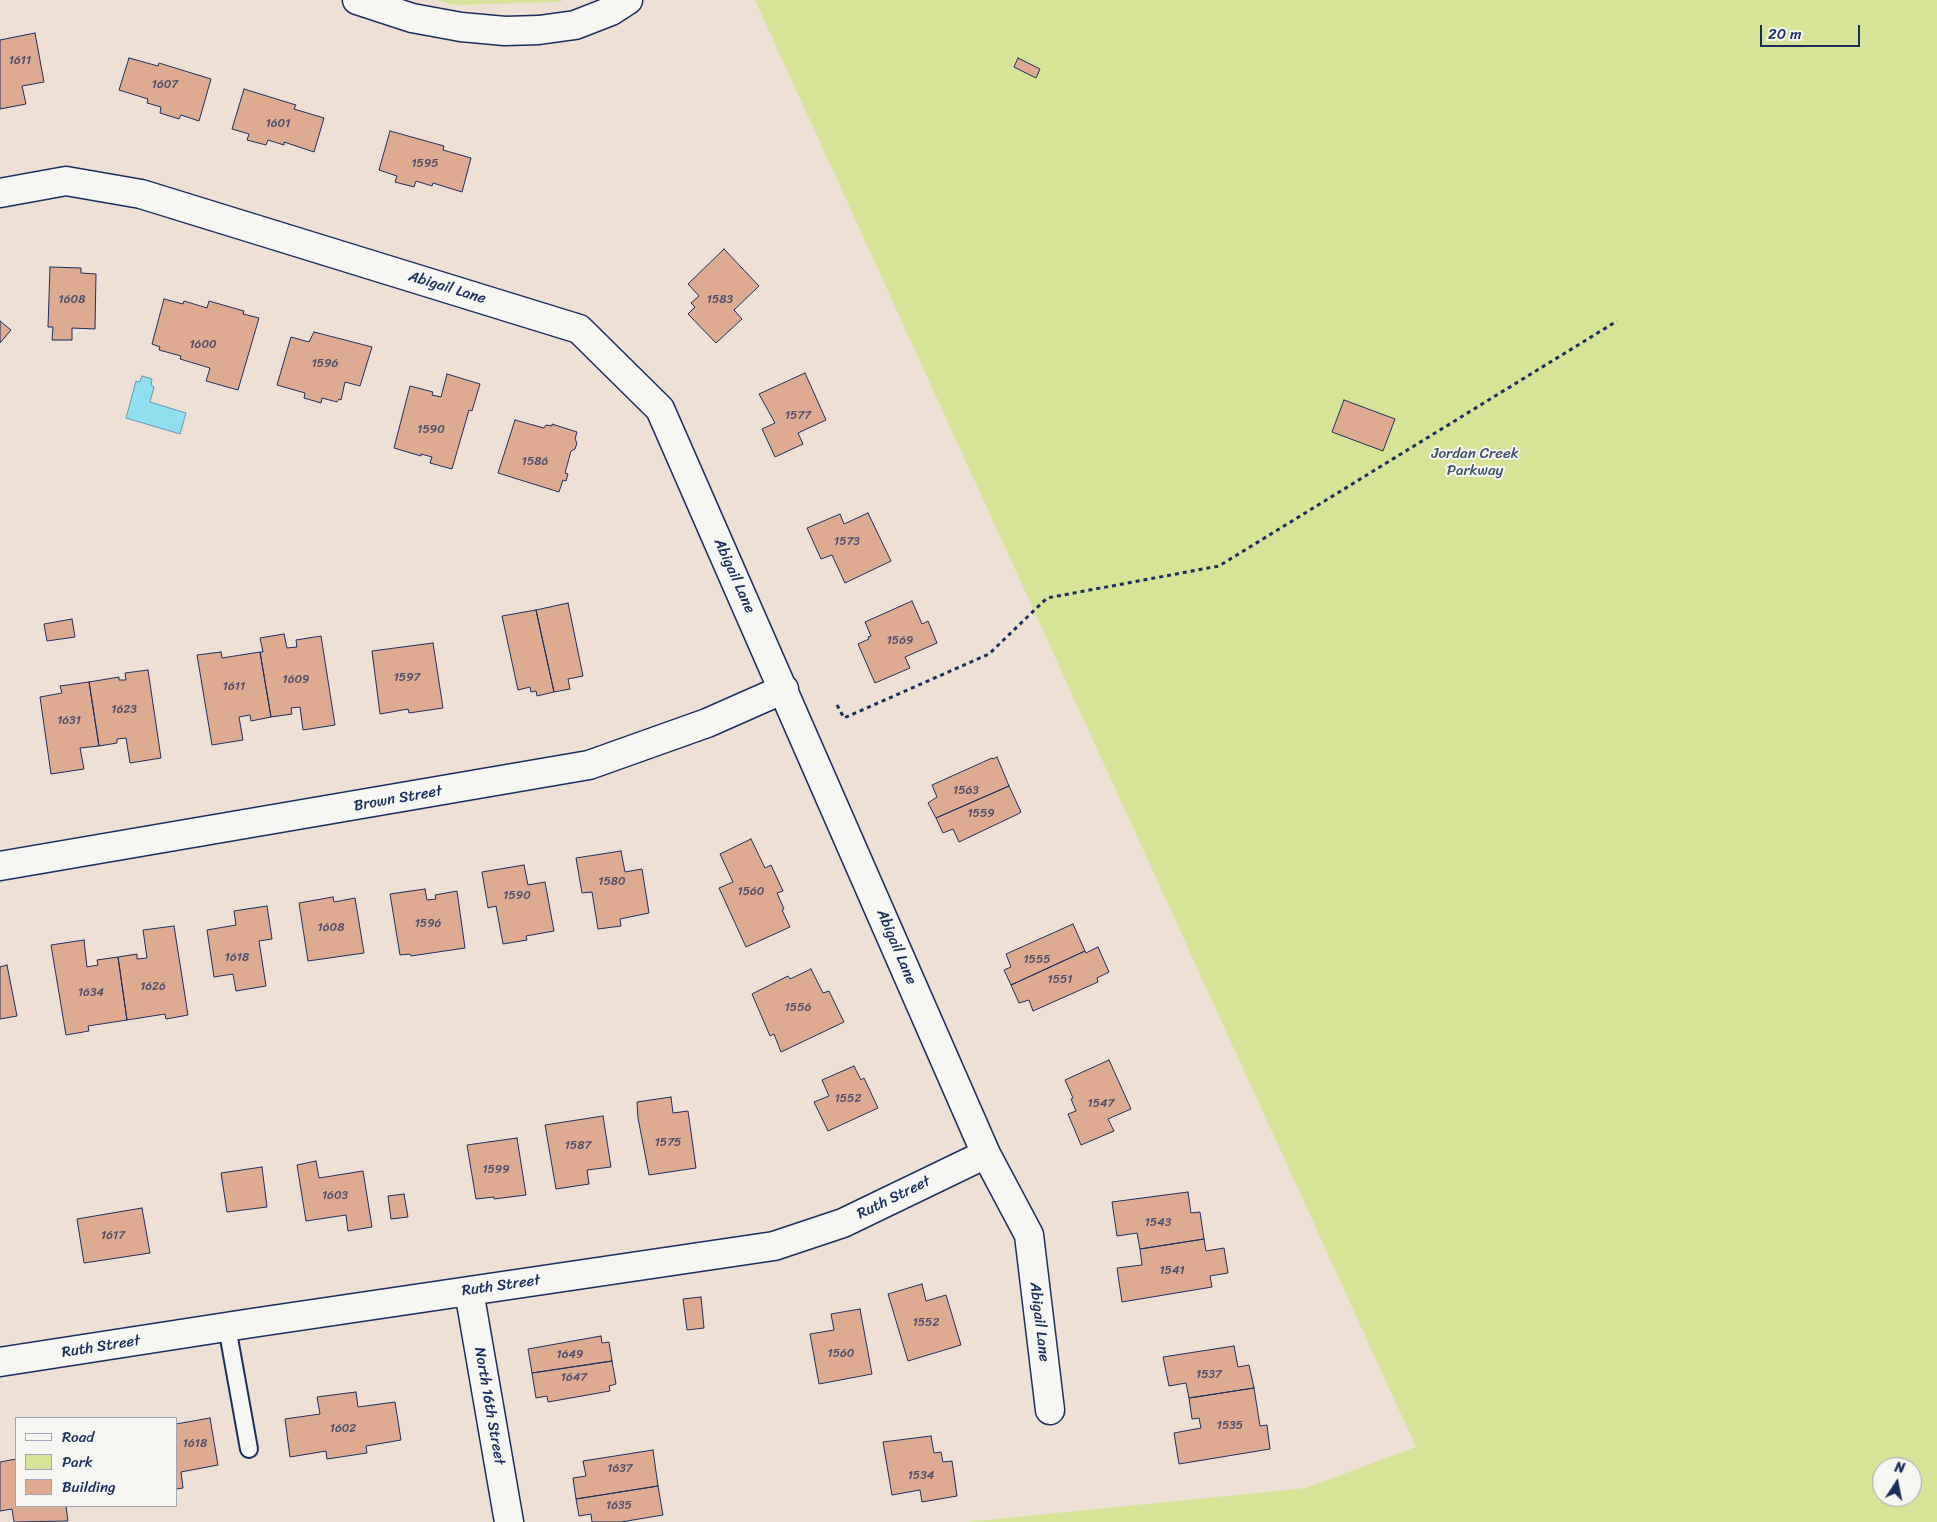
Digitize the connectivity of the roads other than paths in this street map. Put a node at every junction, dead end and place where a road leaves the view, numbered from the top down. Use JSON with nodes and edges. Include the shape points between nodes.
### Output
{"nodes":[{"id":1,"x":357,"y":0,"type":"edge"},
{"id":2,"x":628,"y":0,"type":"edge"},
{"id":3,"x":0,"y":193,"type":"edge"},
{"id":4,"x":784,"y":689,"type":"junction"},
{"id":5,"x":0,"y":866,"type":"edge"},
{"id":6,"x":986,"y":1154,"type":"junction"},
{"id":7,"x":469,"y":1291,"type":"junction"},
{"id":8,"x":227,"y":1327,"type":"junction"},
{"id":9,"x":0,"y":1362,"type":"edge"},
{"id":10,"x":1050,"y":1410,"type":"dead end"},
{"id":11,"x":249,"y":1449,"type":"dead end"},
{"id":12,"x":508,"y":1522,"type":"edge"}],
"edges":[{"from":1,"to":2,"type":"street","via":[[412,18],[505,31],[575,25],[611,11]]},
{"from":3,"to":4,"type":"street","name":"Abigail Lane","via":[[66,181],[141,194],[579,329],[660,409]]},
{"from":4,"to":5,"type":"street","name":"Brown Street","via":[[707,723],[589,765]]},
{"from":4,"to":6,"type":"street","name":"Abigail Lane"},
{"from":6,"to":7,"type":"street","name":"Ruth Street","via":[[843,1223],[774,1246]]},
{"from":6,"to":10,"type":"street","name":"Abigail Lane","via":[[1028,1234]]},
{"from":7,"to":8,"type":"street","name":"Ruth Street"},
{"from":7,"to":12,"type":"street","name":"North 16th Street"},
{"from":8,"to":9,"type":"street","name":"Ruth Street"},
{"from":8,"to":11,"type":"lane"}]}
